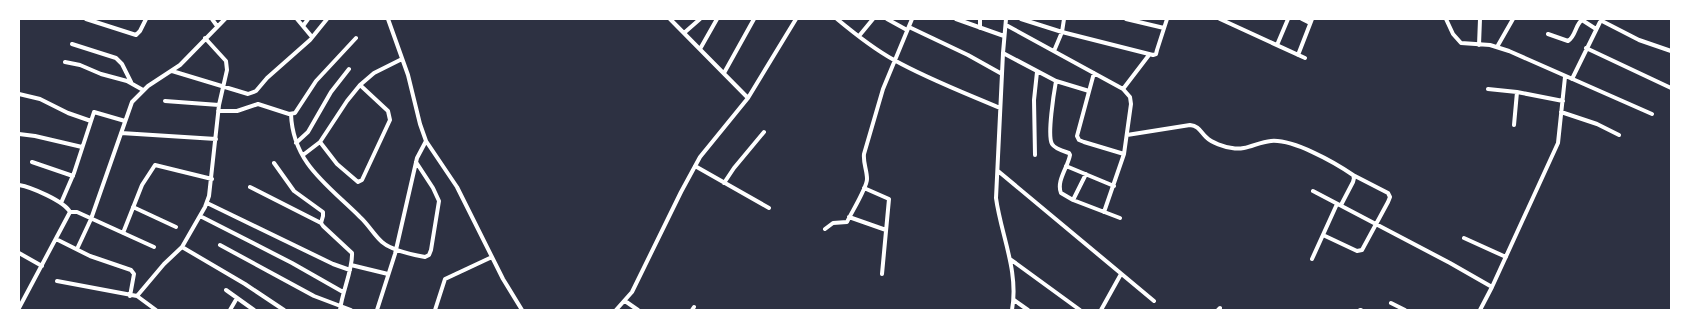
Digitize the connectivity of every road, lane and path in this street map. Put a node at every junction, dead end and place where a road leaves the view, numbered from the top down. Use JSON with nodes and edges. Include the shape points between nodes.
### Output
{"nodes":[{"id":1,"x":88,"y":19,"type":"edge"},
{"id":2,"x":146,"y":19,"type":"edge"},
{"id":3,"x":212,"y":19,"type":"edge"},
{"id":4,"x":225,"y":19,"type":"edge"},
{"id":5,"x":297,"y":19,"type":"edge"},
{"id":6,"x":308,"y":19,"type":"edge"},
{"id":7,"x":327,"y":19,"type":"edge"},
{"id":8,"x":388,"y":19,"type":"edge"},
{"id":9,"x":670,"y":19,"type":"edge"},
{"id":10,"x":700,"y":19,"type":"edge"},
{"id":11,"x":718,"y":19,"type":"edge"},
{"id":12,"x":754,"y":19,"type":"edge"},
{"id":13,"x":796,"y":19,"type":"edge"},
{"id":14,"x":837,"y":19,"type":"edge"},
{"id":15,"x":873,"y":19,"type":"edge"},
{"id":16,"x":887,"y":19,"type":"edge"},
{"id":17,"x":912,"y":19,"type":"edge"},
{"id":18,"x":956,"y":19,"type":"edge"},
{"id":19,"x":980,"y":19,"type":"edge"},
{"id":20,"x":1006,"y":19,"type":"edge"},
{"id":21,"x":1021,"y":19,"type":"edge"},
{"id":22,"x":1064,"y":19,"type":"edge"},
{"id":23,"x":1126,"y":19,"type":"edge"},
{"id":24,"x":1167,"y":19,"type":"edge"},
{"id":25,"x":1220,"y":19,"type":"edge"},
{"id":26,"x":1288,"y":19,"type":"edge"},
{"id":27,"x":1302,"y":19,"type":"edge"},
{"id":28,"x":1446,"y":19,"type":"edge"},
{"id":29,"x":1480,"y":19,"type":"edge"},
{"id":30,"x":1512,"y":19,"type":"edge"},
{"id":31,"x":1311,"y":21,"type":"edge"},
{"id":32,"x":1006,"y":25,"type":"junction"},
{"id":33,"x":217,"y":26,"type":"junction"},
{"id":34,"x":303,"y":26,"type":"junction"},
{"id":35,"x":980,"y":28,"type":"junction"},
{"id":36,"x":1164,"y":28,"type":"junction"},
{"id":37,"x":908,"y":29,"type":"junction"},
{"id":38,"x":1596,"y":29,"type":"junction"},
{"id":39,"x":1062,"y":32,"type":"junction"},
{"id":40,"x":684,"y":33,"type":"junction"},
{"id":41,"x":1548,"y":34,"type":"dead end"},
{"id":42,"x":312,"y":36,"type":"junction"},
{"id":43,"x":859,"y":36,"type":"junction"},
{"id":44,"x":1004,"y":36,"type":"junction"},
{"id":45,"x":205,"y":38,"type":"junction"},
{"id":46,"x":356,"y":38,"type":"dead end"},
{"id":47,"x":72,"y":44,"type":"dead end"},
{"id":48,"x":1277,"y":45,"type":"junction"},
{"id":49,"x":1479,"y":45,"type":"junction"},
{"id":50,"x":1498,"y":47,"type":"junction"},
{"id":51,"x":1586,"y":48,"type":"junction"},
{"id":52,"x":700,"y":49,"type":"junction"},
{"id":53,"x":1054,"y":51,"type":"junction"},
{"id":54,"x":1671,"y":51,"type":"edge"},
{"id":55,"x":1003,"y":52,"type":"junction"},
{"id":56,"x":1149,"y":55,"type":"junction"},
{"id":57,"x":1298,"y":55,"type":"junction"},
{"id":58,"x":1305,"y":58,"type":"dead end"},
{"id":59,"x":402,"y":59,"type":"junction"},
{"id":60,"x":894,"y":60,"type":"junction"},
{"id":61,"x":65,"y":62,"type":"dead end"},
{"id":62,"x":349,"y":69,"type":"dead end"},
{"id":63,"x":172,"y":71,"type":"junction"},
{"id":64,"x":1037,"y":72,"type":"junction"},
{"id":65,"x":724,"y":73,"type":"junction"},
{"id":66,"x":1094,"y":73,"type":"junction"},
{"id":67,"x":1002,"y":74,"type":"junction"},
{"id":68,"x":1565,"y":77,"type":"junction"},
{"id":69,"x":1572,"y":79,"type":"junction"},
{"id":70,"x":1056,"y":81,"type":"junction"},
{"id":71,"x":131,"y":82,"type":"junction"},
{"id":72,"x":360,"y":85,"type":"junction"},
{"id":73,"x":223,"y":86,"type":"junction"},
{"id":74,"x":1671,"y":88,"type":"edge"},
{"id":75,"x":1123,"y":89,"type":"junction"},
{"id":76,"x":1488,"y":89,"type":"dead end"},
{"id":77,"x":144,"y":90,"type":"junction"},
{"id":78,"x":1089,"y":91,"type":"junction"},
{"id":79,"x":1517,"y":92,"type":"junction"},
{"id":80,"x":19,"y":94,"type":"edge"},
{"id":81,"x":748,"y":98,"type":"junction"},
{"id":82,"x":165,"y":101,"type":"dead end"},
{"id":83,"x":1563,"y":101,"type":"junction"},
{"id":84,"x":219,"y":105,"type":"junction"},
{"id":85,"x":1000,"y":108,"type":"junction"},
{"id":86,"x":218,"y":110,"type":"junction"},
{"id":87,"x":1561,"y":112,"type":"junction"},
{"id":88,"x":291,"y":114,"type":"junction"},
{"id":89,"x":1652,"y":114,"type":"dead end"},
{"id":90,"x":91,"y":120,"type":"junction"},
{"id":91,"x":126,"y":121,"type":"junction"},
{"id":92,"x":1514,"y":125,"type":"dead end"},
{"id":93,"x":764,"y":132,"type":"dead end"},
{"id":94,"x":121,"y":133,"type":"junction"},
{"id":95,"x":19,"y":134,"type":"edge"},
{"id":96,"x":1127,"y":135,"type":"junction"},
{"id":97,"x":1619,"y":135,"type":"dead end"},
{"id":98,"x":216,"y":139,"type":"junction"},
{"id":99,"x":426,"y":141,"type":"junction"},
{"id":100,"x":320,"y":142,"type":"junction"},
{"id":101,"x":296,"y":143,"type":"junction"},
{"id":102,"x":82,"y":147,"type":"junction"},
{"id":103,"x":1124,"y":154,"type":"junction"},
{"id":104,"x":303,"y":155,"type":"junction"},
{"id":105,"x":1035,"y":155,"type":"dead end"},
{"id":106,"x":32,"y":162,"type":"dead end"},
{"id":107,"x":416,"y":162,"type":"junction"},
{"id":108,"x":274,"y":163,"type":"dead end"},
{"id":109,"x":695,"y":166,"type":"junction"},
{"id":110,"x":1066,"y":166,"type":"junction"},
{"id":111,"x":998,"y":171,"type":"junction"},
{"id":112,"x":1086,"y":174,"type":"junction"},
{"id":113,"x":1353,"y":175,"type":"junction"},
{"id":114,"x":73,"y":176,"type":"junction"},
{"id":115,"x":212,"y":179,"type":"junction"},
{"id":116,"x":724,"y":183,"type":"junction"},
{"id":117,"x":19,"y":185,"type":"edge"},
{"id":118,"x":1114,"y":186,"type":"junction"},
{"id":119,"x":250,"y":187,"type":"dead end"},
{"id":120,"x":864,"y":188,"type":"junction"},
{"id":121,"x":1312,"y":191,"type":"dead end"},
{"id":122,"x":1073,"y":200,"type":"junction"},
{"id":123,"x":61,"y":203,"type":"junction"},
{"id":124,"x":207,"y":203,"type":"junction"},
{"id":125,"x":1339,"y":205,"type":"junction"},
{"id":126,"x":133,"y":207,"type":"junction"},
{"id":127,"x":769,"y":208,"type":"dead end"},
{"id":128,"x":70,"y":212,"type":"junction"},
{"id":129,"x":1104,"y":212,"type":"junction"},
{"id":130,"x":200,"y":216,"type":"junction"},
{"id":131,"x":849,"y":217,"type":"junction"},
{"id":132,"x":1120,"y":218,"type":"dead end"},
{"id":133,"x":91,"y":219,"type":"junction"},
{"id":134,"x":321,"y":222,"type":"junction"},
{"id":135,"x":1375,"y":224,"type":"junction"},
{"id":136,"x":176,"y":227,"type":"dead end"},
{"id":137,"x":825,"y":229,"type":"dead end"},
{"id":138,"x":886,"y":230,"type":"junction"},
{"id":139,"x":123,"y":233,"type":"junction"},
{"id":140,"x":1323,"y":235,"type":"junction"},
{"id":141,"x":56,"y":238,"type":"junction"},
{"id":142,"x":1464,"y":238,"type":"dead end"},
{"id":143,"x":220,"y":245,"type":"dead end"},
{"id":144,"x":154,"y":247,"type":"dead end"},
{"id":145,"x":182,"y":247,"type":"junction"},
{"id":146,"x":78,"y":249,"type":"junction"},
{"id":147,"x":396,"y":249,"type":"junction"},
{"id":148,"x":19,"y":253,"type":"edge"},
{"id":149,"x":492,"y":257,"type":"junction"},
{"id":150,"x":1506,"y":257,"type":"junction"},
{"id":151,"x":1010,"y":259,"type":"junction"},
{"id":152,"x":1312,"y":259,"type":"dead end"},
{"id":153,"x":42,"y":266,"type":"junction"},
{"id":154,"x":350,"y":268,"type":"junction"},
{"id":155,"x":388,"y":274,"type":"junction"},
{"id":156,"x":882,"y":274,"type":"dead end"},
{"id":157,"x":1121,"y":274,"type":"junction"},
{"id":158,"x":57,"y":281,"type":"dead end"},
{"id":159,"x":1492,"y":287,"type":"junction"},
{"id":160,"x":226,"y":290,"type":"dead end"},
{"id":161,"x":343,"y":292,"type":"junction"},
{"id":162,"x":130,"y":296,"type":"junction"},
{"id":163,"x":137,"y":296,"type":"junction"},
{"id":164,"x":237,"y":298,"type":"junction"},
{"id":165,"x":1014,"y":300,"type":"junction"},
{"id":166,"x":625,"y":301,"type":"junction"},
{"id":167,"x":1154,"y":301,"type":"dead end"},
{"id":168,"x":1391,"y":303,"type":"dead end"},
{"id":169,"x":19,"y":308,"type":"edge"},
{"id":170,"x":340,"y":308,"type":"edge"},
{"id":171,"x":153,"y":309,"type":"edge"},
{"id":172,"x":230,"y":310,"type":"edge"},
{"id":173,"x":254,"y":310,"type":"edge"},
{"id":174,"x":284,"y":310,"type":"edge"},
{"id":175,"x":351,"y":310,"type":"edge"},
{"id":176,"x":377,"y":310,"type":"edge"},
{"id":177,"x":435,"y":310,"type":"edge"},
{"id":178,"x":522,"y":310,"type":"edge"},
{"id":179,"x":616,"y":310,"type":"edge"},
{"id":180,"x":638,"y":310,"type":"edge"},
{"id":181,"x":1012,"y":310,"type":"edge"},
{"id":182,"x":1028,"y":310,"type":"edge"},
{"id":183,"x":1080,"y":310,"type":"edge"},
{"id":184,"x":1101,"y":310,"type":"edge"},
{"id":185,"x":1405,"y":310,"type":"edge"},
{"id":186,"x":1480,"y":310,"type":"edge"}],
"edges":[{"from":1,"to":2,"type":"street","via":[[136,35]]},
{"from":3,"to":33,"type":"street"},
{"from":4,"to":33,"type":"street"},
{"from":5,"to":34,"type":"street"},
{"from":6,"to":34,"type":"street"},
{"from":7,"to":42,"type":"street"},
{"from":8,"to":59,"type":"street"},
{"from":9,"to":40,"type":"street"},
{"from":10,"to":40,"type":"street"},
{"from":11,"to":52,"type":"street"},
{"from":12,"to":65,"type":"street"},
{"from":13,"to":81,"type":"street"},
{"from":14,"to":43,"type":"street"},
{"from":15,"to":43,"type":"street"},
{"from":16,"to":37,"type":"street"},
{"from":17,"to":37,"type":"street"},
{"from":18,"to":35,"type":"street"},
{"from":19,"to":35,"type":"street"},
{"from":20,"to":32,"type":"street"},
{"from":21,"to":39,"type":"street"},
{"from":22,"to":39,"type":"street"},
{"from":23,"to":36,"type":"street"},
{"from":24,"to":36,"type":"street"},
{"from":25,"to":48,"type":"street"},
{"from":26,"to":48,"type":"street"},
{"from":27,"to":31,"type":"street"},
{"from":28,"to":49,"type":"street","via":[[1453,34],[1461,43]]},
{"from":29,"to":49,"type":"street"},
{"from":30,"to":50,"type":"street"},
{"from":31,"to":57,"type":"street"},
{"from":32,"to":44,"type":"street"},
{"from":32,"to":53,"type":"street"},
{"from":33,"to":45,"type":"street"},
{"from":34,"to":42,"type":"street"},
{"from":35,"to":44,"type":"street"},
{"from":36,"to":56,"type":"street","via":[[1156,54]]},
{"from":37,"to":60,"type":"street"},
{"from":37,"to":67,"type":"street","via":[[968,55]]},
{"from":38,"to":41,"type":"street","via":[[1582,20],[1568,41]]},
{"from":38,"to":51,"type":"street"},
{"from":38,"to":54,"type":"street","via":[[1600,22],[1605,22],[1640,40]]},
{"from":39,"to":53,"type":"street"},
{"from":39,"to":56,"type":"street"},
{"from":40,"to":52,"type":"street"},
{"from":42,"to":73,"type":"street","via":[[252,94]]},
{"from":43,"to":60,"type":"street"},
{"from":44,"to":55,"type":"street"},
{"from":45,"to":63,"type":"street"},
{"from":45,"to":73,"type":"street","via":[[226,61],[227,70]]},
{"from":46,"to":88,"type":"street","via":[[316,81],[295,113]]},
{"from":47,"to":71,"type":"street","via":[[116,58]]},
{"from":48,"to":57,"type":"street"},
{"from":49,"to":50,"type":"street"},
{"from":50,"to":68,"type":"street"},
{"from":51,"to":69,"type":"street"},
{"from":51,"to":74,"type":"street"},
{"from":52,"to":65,"type":"street"},
{"from":53,"to":66,"type":"street"},
{"from":55,"to":64,"type":"street"},
{"from":55,"to":67,"type":"street"},
{"from":56,"to":75,"type":"street"},
{"from":57,"to":58,"type":"street"},
{"from":59,"to":72,"type":"street","via":[[374,73]]},
{"from":59,"to":99,"type":"street"},
{"from":60,"to":85,"type":"street"},
{"from":60,"to":120,"type":"street","via":[[864,154],[867,179]]},
{"from":61,"to":71,"type":"street"},
{"from":62,"to":101,"type":"street","via":[[331,92],[308,132]]},
{"from":63,"to":73,"type":"street"},
{"from":63,"to":77,"type":"street"},
{"from":64,"to":70,"type":"street"},
{"from":64,"to":105,"type":"street","via":[[1034,100]]},
{"from":65,"to":81,"type":"street"},
{"from":66,"to":75,"type":"street"},
{"from":66,"to":78,"type":"street"},
{"from":67,"to":85,"type":"street"},
{"from":68,"to":69,"type":"street"},
{"from":68,"to":83,"type":"street"},
{"from":69,"to":89,"type":"street"},
{"from":70,"to":78,"type":"street"},
{"from":70,"to":110,"type":"street","via":[[1051,141],[1056,148],[1069,153]]},
{"from":71,"to":77,"type":"street"},
{"from":72,"to":100,"type":"street"},
{"from":72,"to":100,"type":"street","via":[[388,111],[390,120],[362,180],[358,182],[337,164]]},
{"from":73,"to":84,"type":"street"},
{"from":75,"to":96,"type":"street","via":[[1130,97],[1131,104]]},
{"from":76,"to":79,"type":"street"},
{"from":77,"to":91,"type":"street","via":[[132,102]]},
{"from":78,"to":103,"type":"street","via":[[1078,130],[1079,140]]},
{"from":79,"to":83,"type":"street"},
{"from":79,"to":92,"type":"street"},
{"from":80,"to":90,"type":"street","via":[[40,99],[68,113]]},
{"from":81,"to":109,"type":"street","via":[[707,146]]},
{"from":82,"to":84,"type":"street"},
{"from":83,"to":87,"type":"street"},
{"from":84,"to":86,"type":"street"},
{"from":85,"to":111,"type":"street"},
{"from":86,"to":88,"type":"street","via":[[237,111],[258,104]]},
{"from":86,"to":98,"type":"street"},
{"from":87,"to":97,"type":"street"},
{"from":87,"to":150,"type":"street","via":[[1558,143]]},
{"from":88,"to":101,"type":"street"},
{"from":90,"to":91,"type":"street","via":[[95,111]]},
{"from":90,"to":102,"type":"street"},
{"from":91,"to":94,"type":"street"},
{"from":93,"to":116,"type":"street"},
{"from":94,"to":98,"type":"street"},
{"from":94,"to":133,"type":"street"},
{"from":95,"to":102,"type":"street"},
{"from":96,"to":103,"type":"street"},
{"from":96,"to":113,"type":"street","via":[[1190,125],[1195,126],[1211,140],[1232,148],[1245,148],[1271,141],[1290,143]]},
{"from":98,"to":115,"type":"street"},
{"from":99,"to":107,"type":"street"},
{"from":99,"to":149,"type":"street","via":[[457,187]]},
{"from":100,"to":104,"type":"street"},
{"from":101,"to":104,"type":"street"},
{"from":102,"to":114,"type":"street"},
{"from":103,"to":118,"type":"street"},
{"from":104,"to":147,"type":"street","via":[[316,176],[366,222],[382,242]]},
{"from":106,"to":114,"type":"street"},
{"from":107,"to":147,"type":"street"},
{"from":107,"to":147,"type":"street","via":[[439,202],[431,250],[425,257]]},
{"from":108,"to":134,"type":"street","via":[[294,191],[323,212]]},
{"from":109,"to":116,"type":"street"},
{"from":109,"to":166,"type":"street","via":[[632,292]]},
{"from":110,"to":112,"type":"street"},
{"from":110,"to":122,"type":"street","via":[[1060,191]]},
{"from":111,"to":151,"type":"street","via":[[996,198]]},
{"from":111,"to":157,"type":"street"},
{"from":112,"to":118,"type":"street"},
{"from":112,"to":122,"type":"street"},
{"from":113,"to":125,"type":"street","via":[[1354,182]]},
{"from":113,"to":135,"type":"street","via":[[1390,195]]},
{"from":114,"to":123,"type":"street"},
{"from":115,"to":124,"type":"street"},
{"from":115,"to":126,"type":"street","via":[[155,165],[142,185]]},
{"from":116,"to":127,"type":"street"},
{"from":117,"to":123,"type":"street"},
{"from":118,"to":129,"type":"street"},
{"from":119,"to":134,"type":"street"},
{"from":120,"to":131,"type":"street"},
{"from":120,"to":138,"type":"street","via":[[888,198]]},
{"from":121,"to":125,"type":"street"},
{"from":122,"to":129,"type":"street"},
{"from":123,"to":128,"type":"street","via":[[68,207]]},
{"from":124,"to":130,"type":"street"},
{"from":124,"to":154,"type":"street","via":[[333,264]]},
{"from":125,"to":135,"type":"street"},
{"from":125,"to":140,"type":"street"},
{"from":126,"to":136,"type":"street"},
{"from":126,"to":139,"type":"street"},
{"from":128,"to":133,"type":"street","via":[[77,212]]},
{"from":128,"to":141,"type":"street"},
{"from":129,"to":132,"type":"street"},
{"from":130,"to":145,"type":"street"},
{"from":130,"to":161,"type":"street"},
{"from":131,"to":137,"type":"street","via":[[846,223],[833,223]]},
{"from":131,"to":138,"type":"street"},
{"from":133,"to":139,"type":"street"},
{"from":133,"to":146,"type":"street"},
{"from":134,"to":154,"type":"street","via":[[352,252]]},
{"from":135,"to":140,"type":"street","via":[[1364,248],[1360,251]]},
{"from":135,"to":159,"type":"street"},
{"from":138,"to":156,"type":"street"},
{"from":139,"to":144,"type":"street"},
{"from":140,"to":152,"type":"street"},
{"from":141,"to":146,"type":"street"},
{"from":141,"to":153,"type":"street"},
{"from":142,"to":150,"type":"street"},
{"from":143,"to":170,"type":"street"},
{"from":145,"to":163,"type":"street"},
{"from":145,"to":174,"type":"street"},
{"from":146,"to":162,"type":"street","via":[[131,270],[134,274]]},
{"from":147,"to":155,"type":"street"},
{"from":148,"to":153,"type":"street"},
{"from":149,"to":177,"type":"street","via":[[445,279]]},
{"from":149,"to":178,"type":"street"},
{"from":150,"to":159,"type":"street"},
{"from":151,"to":165,"type":"street"},
{"from":151,"to":183,"type":"street"},
{"from":153,"to":169,"type":"street"},
{"from":154,"to":155,"type":"street"},
{"from":154,"to":161,"type":"street"},
{"from":155,"to":176,"type":"street"},
{"from":157,"to":167,"type":"street"},
{"from":157,"to":184,"type":"street"},
{"from":158,"to":162,"type":"street"},
{"from":159,"to":186,"type":"street"},
{"from":160,"to":164,"type":"street"},
{"from":161,"to":170,"type":"street"},
{"from":162,"to":163,"type":"street"},
{"from":163,"to":171,"type":"street"},
{"from":164,"to":172,"type":"street"},
{"from":164,"to":173,"type":"street"},
{"from":165,"to":181,"type":"street"},
{"from":165,"to":182,"type":"street"},
{"from":166,"to":179,"type":"street"},
{"from":166,"to":180,"type":"street"},
{"from":168,"to":185,"type":"street"},
{"from":170,"to":175,"type":"street"}]}
